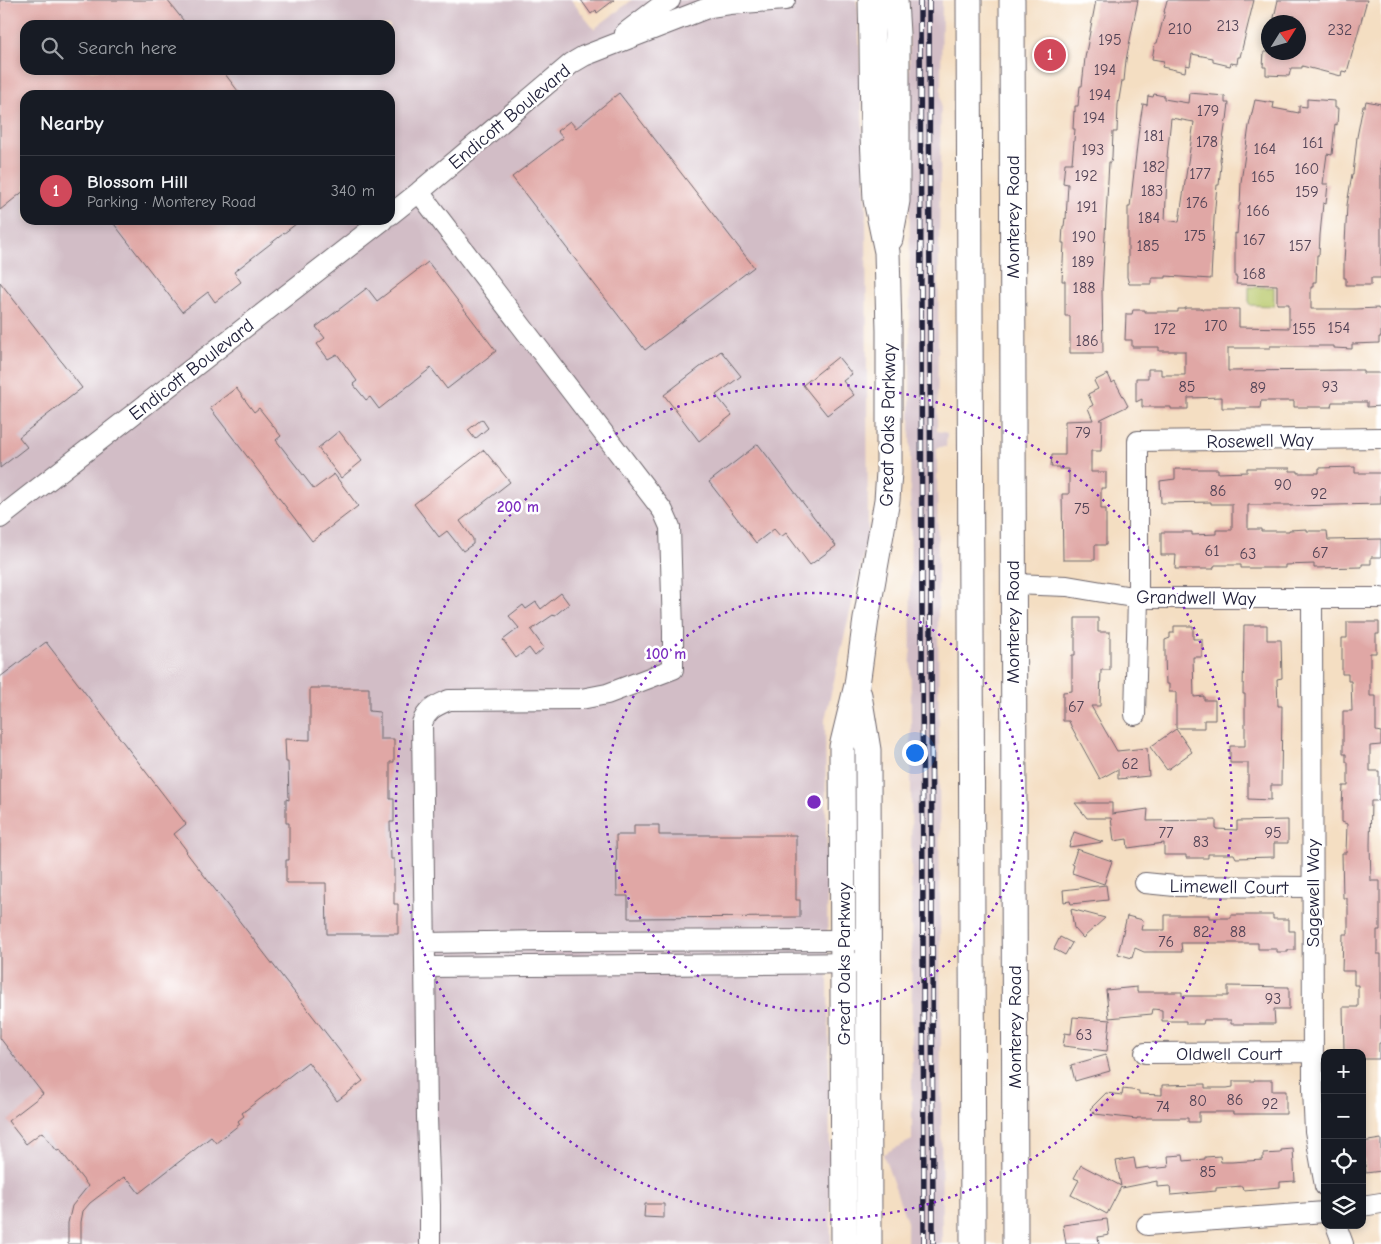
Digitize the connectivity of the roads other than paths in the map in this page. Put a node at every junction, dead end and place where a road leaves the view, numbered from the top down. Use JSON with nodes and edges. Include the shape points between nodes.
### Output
{"nodes":[{"id":1,"x":670,"y":0,"type":"edge"},
{"id":2,"x":785,"y":0,"type":"edge"},
{"id":3,"x":870,"y":0,"type":"edge"},
{"id":4,"x":883,"y":0,"type":"edge"},
{"id":5,"x":895,"y":0,"type":"edge"},
{"id":6,"x":970,"y":0,"type":"edge"},
{"id":7,"x":1012,"y":0,"type":"edge"},
{"id":8,"x":897,"y":34,"type":"junction"},
{"id":9,"x":610,"y":46,"type":"junction"},
{"id":10,"x":419,"y":192,"type":"junction"},
{"id":11,"x":395,"y":210,"type":"edge"},
{"id":12,"x":377,"y":225,"type":"edge"},
{"id":13,"x":887,"y":252,"type":"junction"},
{"id":14,"x":1381,"y":438,"type":"edge"},
{"id":15,"x":0,"y":518,"type":"edge"},
{"id":16,"x":1012,"y":584,"type":"junction"},
{"id":17,"x":1138,"y":598,"type":"junction"},
{"id":18,"x":1312,"y":598,"type":"junction"},
{"id":19,"x":1381,"y":598,"type":"edge"},
{"id":20,"x":858,"y":685,"type":"junction"},
{"id":21,"x":1135,"y":715,"type":"dead end"},
{"id":22,"x":1145,"y":883,"type":"dead end"},
{"id":23,"x":1312,"y":886,"type":"junction"},
{"id":24,"x":425,"y":943,"type":"junction"},
{"id":25,"x":843,"y":952,"type":"junction"},
{"id":26,"x":868,"y":952,"type":"junction"},
{"id":27,"x":426,"y":967,"type":"junction"},
{"id":28,"x":1312,"y":1052,"type":"junction"},
{"id":29,"x":1145,"y":1053,"type":"dead end"},
{"id":30,"x":1325,"y":1184,"type":"edge"},
{"id":31,"x":1381,"y":1203,"type":"edge"},
{"id":32,"x":1366,"y":1205,"type":"edge"},
{"id":33,"x":1321,"y":1212,"type":"edge"},
{"id":34,"x":1147,"y":1225,"type":"dead end"},
{"id":35,"x":1337,"y":1229,"type":"edge"},
{"id":36,"x":430,"y":1244,"type":"edge"},
{"id":37,"x":844,"y":1244,"type":"edge"},
{"id":38,"x":869,"y":1244,"type":"edge"},
{"id":39,"x":973,"y":1244,"type":"edge"},
{"id":40,"x":1014,"y":1244,"type":"edge"},
{"id":41,"x":1343,"y":1244,"type":"edge"}],
"edges":[{"from":1,"to":9,"type":"street","name":"Endicott Boulevard"},
{"from":2,"to":9,"type":"street","name":"Endicott Boulevard","via":[[710,7]]},
{"from":3,"to":13,"type":"main road","name":"Great Oaks Parkway","via":[[876,200]]},
{"from":4,"to":8,"type":"main road","via":[[884,16]]},
{"from":5,"to":8,"type":"main road","name":"Great Oaks Parkway"},
{"from":6,"to":39,"type":"main road"},
{"from":7,"to":16,"type":"main road","name":"Monterey Road"},
{"from":8,"to":13,"type":"main road","name":"Great Oaks Parkway","via":[[897,201]]},
{"from":9,"to":10,"type":"street","name":"Endicott Boulevard","via":[[572,63]]},
{"from":10,"to":11,"type":"street","name":"Endicott Boulevard"},
{"from":10,"to":24,"type":"street","via":[[663,511],[670,527],[673,632],[672,669],[607,694],[582,699],[448,700],[432,708],[425,716],[422,723]]},
{"from":12,"to":15,"type":"street","name":"Endicott Boulevard"},
{"from":13,"to":20,"type":"main road","name":"Great Oaks Parkway","via":[[889,472]]},
{"from":14,"to":17,"type":"street","name":"Rosewell Way","via":[[1138,441]]},
{"from":16,"to":17,"type":"street","name":"Grandwell Way","via":[[1067,586]]},
{"from":16,"to":40,"type":"main road","name":"Monterey Road"},
{"from":17,"to":18,"type":"street","name":"Grandwell Way"},
{"from":17,"to":21,"type":"street"},
{"from":18,"to":19,"type":"street","name":"Grandwell Way"},
{"from":18,"to":23,"type":"street","name":"Sagewell Way"},
{"from":20,"to":25,"type":"main road","name":"Great Oaks Parkway","via":[[842,747]]},
{"from":20,"to":26,"type":"main road","name":"Great Oaks Parkway","via":[[868,750]]},
{"from":22,"to":23,"type":"street","name":"Limewell Court"},
{"from":23,"to":28,"type":"street","name":"Sagewell Way"},
{"from":24,"to":25,"type":"street","via":[[543,941]]},
{"from":24,"to":27,"type":"street"},
{"from":25,"to":26,"type":"street"},
{"from":25,"to":27,"type":"street","via":[[662,965]]},
{"from":25,"to":37,"type":"main road","name":"Great Oaks Parkway"},
{"from":26,"to":38,"type":"main road","name":"Great Oaks Parkway"},
{"from":27,"to":36,"type":"street"},
{"from":28,"to":29,"type":"street","name":"Oldwell Court"},
{"from":28,"to":30,"type":"street","name":"Sagewell Way","via":[[1315,1131]]},
{"from":31,"to":32,"type":"street"},
{"from":33,"to":34,"type":"street"},
{"from":35,"to":41,"type":"street"}]}
